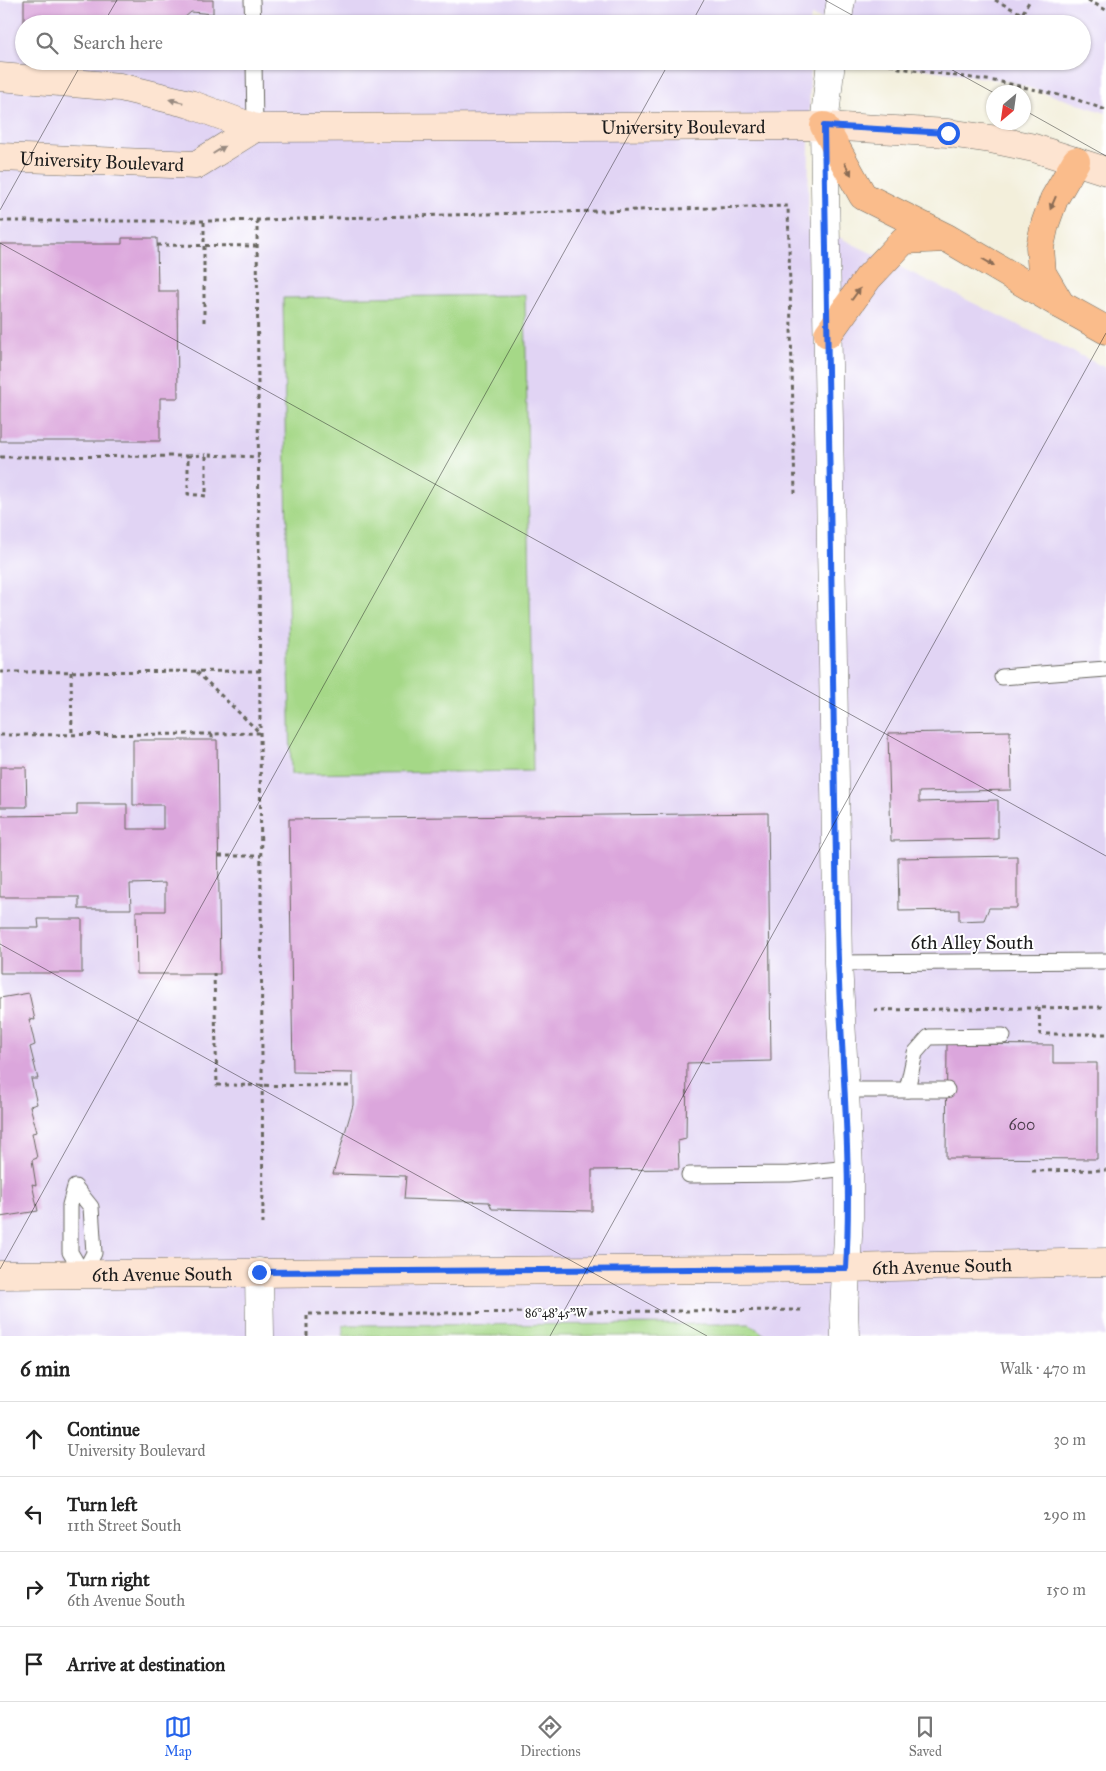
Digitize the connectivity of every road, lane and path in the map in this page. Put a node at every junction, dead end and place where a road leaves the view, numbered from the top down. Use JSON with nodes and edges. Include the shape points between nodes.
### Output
{"nodes":[{"id":1,"x":252,"y":0,"type":"edge"},
{"id":2,"x":841,"y":0,"type":"edge"},
{"id":3,"x":995,"y":0,"type":"edge"},
{"id":4,"x":1030,"y":0,"type":"edge"},
{"id":5,"x":1088,"y":0,"type":"edge"},
{"id":6,"x":1106,"y":10,"type":"edge"},
{"id":7,"x":253,"y":15,"type":"edge"},
{"id":8,"x":838,"y":15,"type":"edge"},
{"id":9,"x":254,"y":70,"type":"edge"},
{"id":10,"x":830,"y":70,"type":"edge"},
{"id":11,"x":913,"y":70,"type":"edge"},
{"id":12,"x":0,"y":77,"type":"edge"},
{"id":13,"x":1106,"y":110,"type":"edge"},
{"id":14,"x":824,"y":126,"type":"junction"},
{"id":15,"x":255,"y":128,"type":"junction"},
{"id":16,"x":0,"y":157,"type":"edge"},
{"id":17,"x":1076,"y":160,"type":"junction"},
{"id":18,"x":1106,"y":171,"type":"edge"},
{"id":19,"x":258,"y":220,"type":"junction"},
{"id":20,"x":0,"y":221,"type":"edge"},
{"id":21,"x":204,"y":222,"type":"junction"},
{"id":22,"x":946,"y":238,"type":"junction"},
{"id":23,"x":157,"y":245,"type":"dead end"},
{"id":24,"x":204,"y":245,"type":"junction"},
{"id":25,"x":258,"y":246,"type":"junction"},
{"id":26,"x":1061,"y":305,"type":"junction"},
{"id":27,"x":204,"y":323,"type":"dead end"},
{"id":28,"x":1106,"y":330,"type":"edge"},
{"id":29,"x":828,"y":334,"type":"junction"},
{"id":30,"x":206,"y":455,"type":"junction"},
{"id":31,"x":188,"y":456,"type":"junction"},
{"id":32,"x":0,"y":457,"type":"edge"},
{"id":33,"x":259,"y":457,"type":"junction"},
{"id":34,"x":795,"y":494,"type":"dead end"},
{"id":35,"x":1106,"y":669,"type":"edge"},
{"id":36,"x":0,"y":672,"type":"edge"},
{"id":37,"x":71,"y":672,"type":"junction"},
{"id":38,"x":197,"y":672,"type":"junction"},
{"id":39,"x":260,"y":672,"type":"junction"},
{"id":40,"x":1002,"y":677,"type":"dead end"},
{"id":41,"x":260,"y":733,"type":"junction"},
{"id":42,"x":212,"y":734,"type":"junction"},
{"id":43,"x":0,"y":735,"type":"edge"},
{"id":44,"x":72,"y":735,"type":"junction"},
{"id":45,"x":212,"y":740,"type":"dead end"},
{"id":46,"x":219,"y":856,"type":"dead end"},
{"id":47,"x":261,"y":856,"type":"junction"},
{"id":48,"x":1106,"y":961,"type":"edge"},
{"id":49,"x":838,"y":963,"type":"junction"},
{"id":50,"x":214,"y":973,"type":"dead end"},
{"id":51,"x":1106,"y":1007,"type":"edge"},
{"id":52,"x":1039,"y":1008,"type":"junction"},
{"id":53,"x":874,"y":1010,"type":"dead end"},
{"id":54,"x":1106,"y":1034,"type":"edge"},
{"id":55,"x":1003,"y":1036,"type":"dead end"},
{"id":56,"x":262,"y":1085,"type":"junction"},
{"id":57,"x":353,"y":1086,"type":"dead end"},
{"id":58,"x":844,"y":1090,"type":"junction"},
{"id":59,"x":907,"y":1090,"type":"junction"},
{"id":60,"x":947,"y":1090,"type":"dead end"},
{"id":61,"x":848,"y":1168,"type":"junction"},
{"id":62,"x":1106,"y":1170,"type":"edge"},
{"id":63,"x":1032,"y":1171,"type":"dead end"},
{"id":64,"x":689,"y":1175,"type":"dead end"},
{"id":65,"x":263,"y":1226,"type":"dead end"},
{"id":66,"x":1106,"y":1262,"type":"edge"},
{"id":67,"x":846,"y":1268,"type":"junction"},
{"id":68,"x":259,"y":1272,"type":"junction"},
{"id":69,"x":0,"y":1275,"type":"edge"},
{"id":70,"x":801,"y":1310,"type":"dead end"},
{"id":71,"x":260,"y":1336,"type":"edge"},
{"id":72,"x":307,"y":1336,"type":"edge"},
{"id":73,"x":845,"y":1336,"type":"edge"}],
"edges":[{"from":1,"to":7,"type":"lane"},
{"from":2,"to":8,"type":"street"},
{"from":3,"to":4,"type":"path","via":[[1022,14]]},
{"from":5,"to":6,"type":"path"},
{"from":9,"to":15,"type":"lane"},
{"from":10,"to":14,"type":"street"},
{"from":11,"to":13,"type":"path","via":[[1001,82],[1072,98]]},
{"from":15,"to":12,"type":"main road","name":"University Boulevard","one_way":true,"via":[[190,104],[120,87]]},
{"from":14,"to":15,"type":"main road","name":"University Boulevard"},
{"from":14,"to":17,"type":"main road","name":"University Boulevard","via":[[948,133],[1034,148]]},
{"from":14,"to":22,"type":"highway","one_way":true,"via":[[863,196]]},
{"from":14,"to":29,"type":"street"},
{"from":16,"to":15,"type":"main road","name":"University Boulevard","one_way":true,"via":[[196,165]]},
{"from":17,"to":18,"type":"main road","name":"University Boulevard"},
{"from":17,"to":26,"type":"highway","one_way":true,"via":[[1054,198],[1040,247],[1042,273]]},
{"from":19,"to":21,"type":"path"},
{"from":19,"to":25,"type":"path"},
{"from":19,"to":34,"type":"path","via":[[788,206]]},
{"from":20,"to":21,"type":"path"},
{"from":21,"to":24,"type":"path"},
{"from":22,"to":26,"type":"highway","one_way":true},
{"from":29,"to":22,"type":"highway","one_way":true,"via":[[868,278],[904,240]]},
{"from":23,"to":24,"type":"path"},
{"from":24,"to":25,"type":"path"},
{"from":24,"to":27,"type":"path"},
{"from":25,"to":33,"type":"path"},
{"from":26,"to":28,"type":"highway"},
{"from":29,"to":49,"type":"street"},
{"from":30,"to":31,"type":"path"},
{"from":30,"to":31,"type":"path","via":[[206,496],[188,494]]},
{"from":30,"to":33,"type":"path"},
{"from":31,"to":32,"type":"path"},
{"from":33,"to":39,"type":"path"},
{"from":35,"to":40,"type":"lane"},
{"from":36,"to":37,"type":"path"},
{"from":37,"to":38,"type":"path"},
{"from":37,"to":44,"type":"path"},
{"from":38,"to":39,"type":"path"},
{"from":38,"to":41,"type":"path"},
{"from":39,"to":41,"type":"path"},
{"from":41,"to":42,"type":"path"},
{"from":41,"to":47,"type":"path"},
{"from":42,"to":44,"type":"path"},
{"from":42,"to":45,"type":"path"},
{"from":43,"to":44,"type":"path"},
{"from":46,"to":47,"type":"path"},
{"from":47,"to":56,"type":"path"},
{"from":48,"to":49,"type":"lane","name":"6th Alley South"},
{"from":49,"to":58,"type":"street"},
{"from":50,"to":56,"type":"path","via":[[217,1085]]},
{"from":51,"to":52,"type":"path"},
{"from":52,"to":53,"type":"path"},
{"from":52,"to":54,"type":"path","via":[[1040,1034]]},
{"from":55,"to":59,"type":"lane","via":[[929,1037],[915,1053]]},
{"from":56,"to":57,"type":"path"},
{"from":56,"to":65,"type":"path"},
{"from":58,"to":59,"type":"lane"},
{"from":58,"to":61,"type":"street"},
{"from":59,"to":60,"type":"lane"},
{"from":61,"to":64,"type":"lane","via":[[790,1174]]},
{"from":61,"to":67,"type":"street"},
{"from":62,"to":63,"type":"path"},
{"from":66,"to":67,"type":"main road","name":"6th Avenue South"},
{"from":67,"to":68,"type":"main road","name":"6th Avenue South"},
{"from":67,"to":73,"type":"street"},
{"from":68,"to":69,"type":"main road","name":"6th Avenue South"},
{"from":68,"to":71,"type":"street"},
{"from":70,"to":72,"type":"path","via":[[307,1314]]}]}
